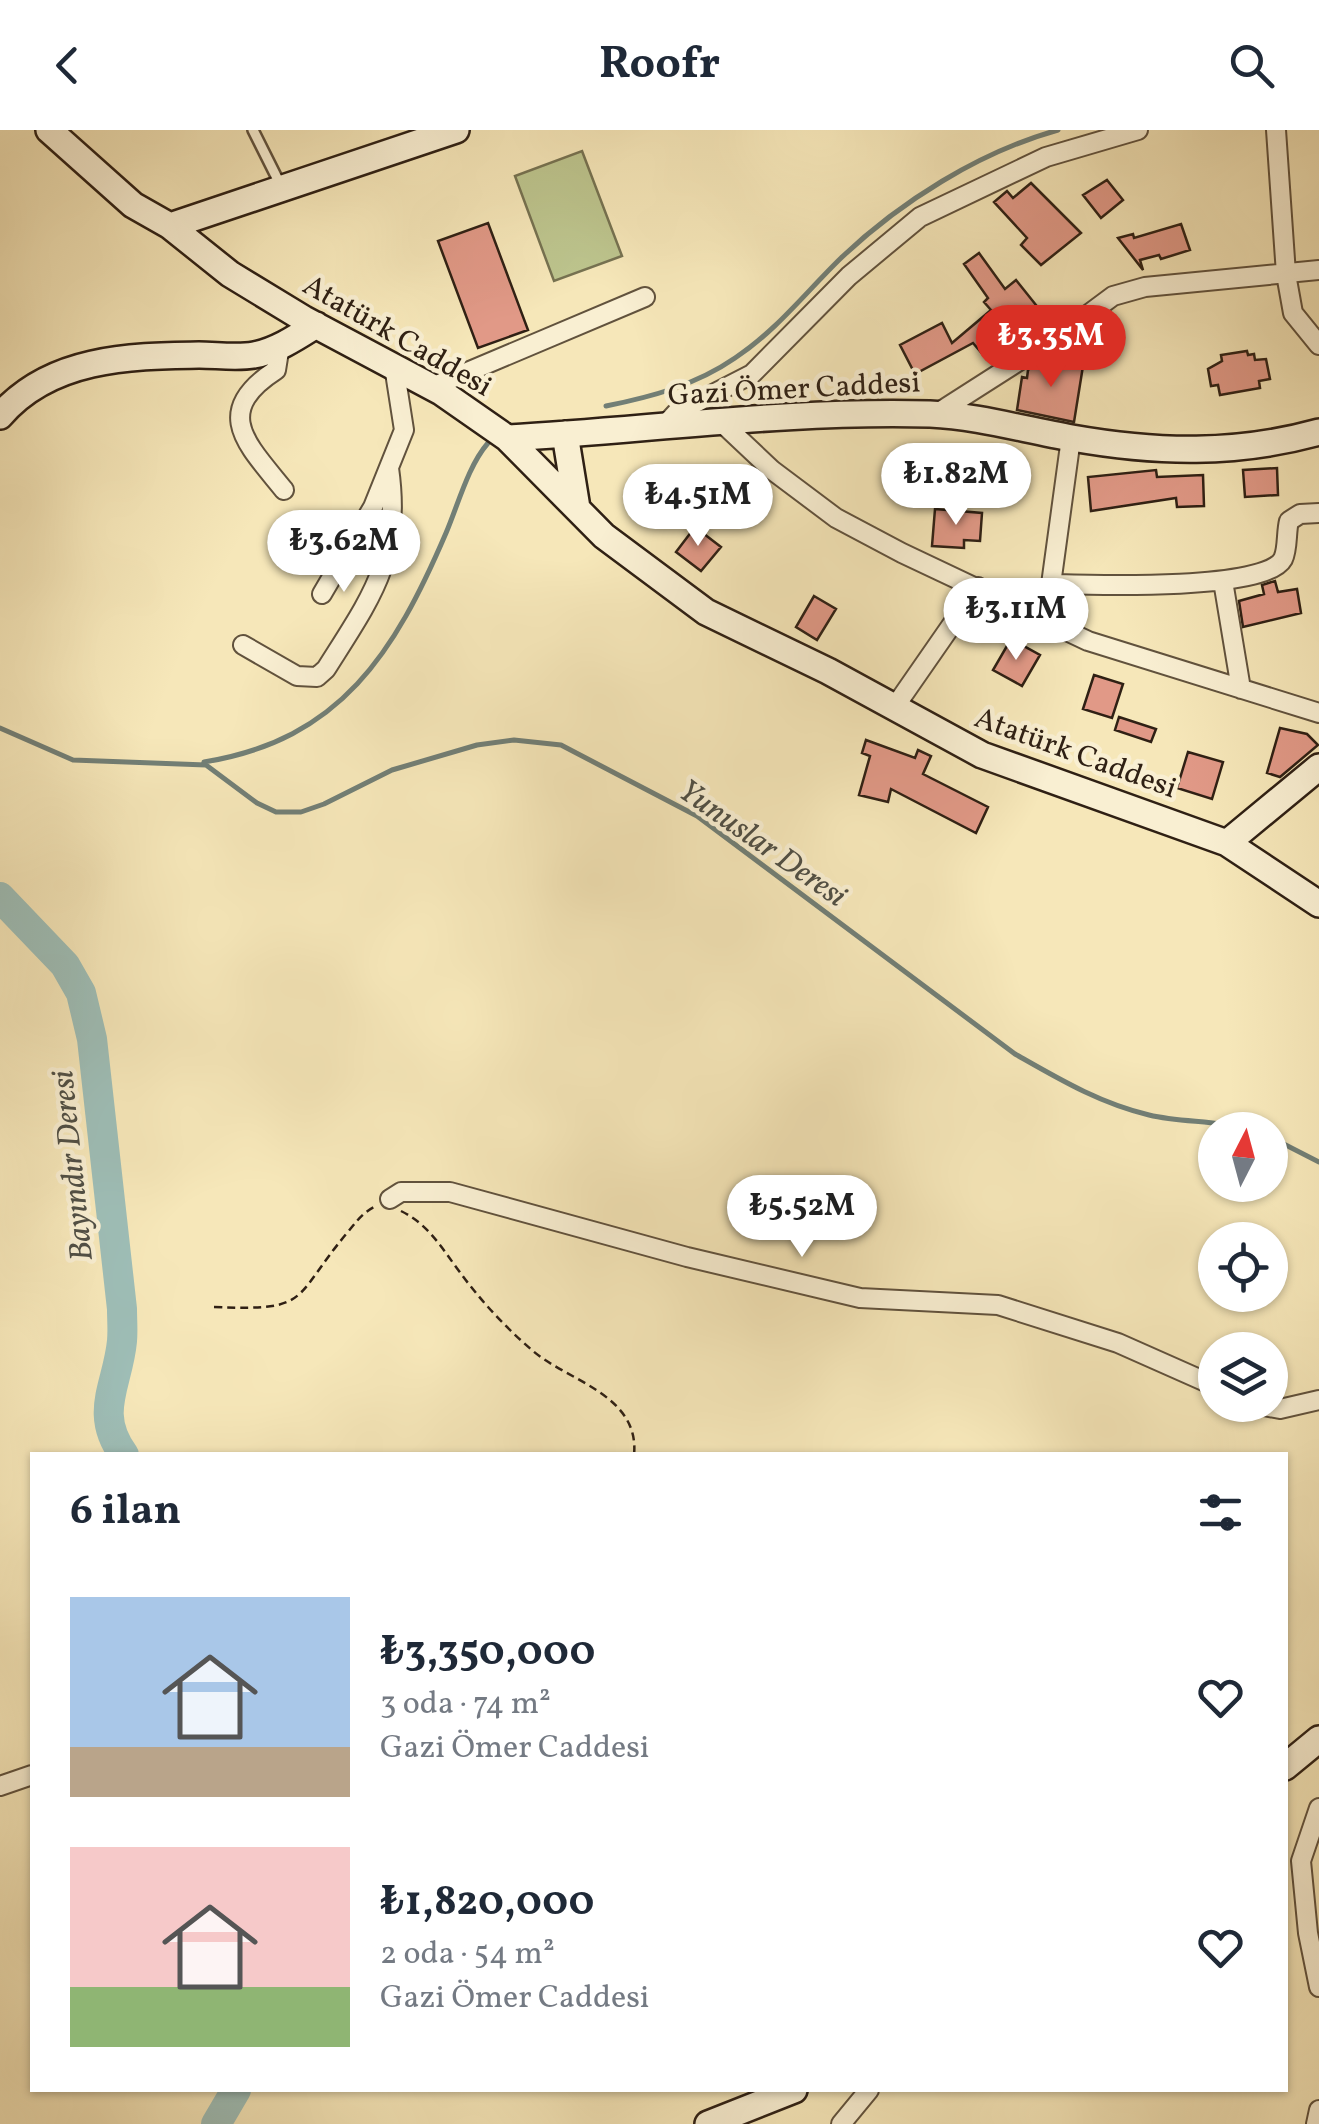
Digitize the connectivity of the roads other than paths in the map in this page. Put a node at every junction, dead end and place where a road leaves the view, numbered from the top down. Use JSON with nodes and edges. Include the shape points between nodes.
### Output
{"nodes":[{"id":1,"x":48,"y":130,"type":"edge"},
{"id":2,"x":253,"y":130,"type":"edge"},
{"id":3,"x":456,"y":130,"type":"edge"},
{"id":4,"x":1138,"y":130,"type":"edge"},
{"id":5,"x":1276,"y":130,"type":"edge"},
{"id":6,"x":283,"y":190,"type":"junction"},
{"id":7,"x":170,"y":226,"type":"junction"},
{"id":8,"x":1319,"y":270,"type":"edge"},
{"id":9,"x":1286,"y":274,"type":"junction"},
{"id":10,"x":646,"y":298,"type":"dead end"},
{"id":11,"x":316,"y":325,"type":"junction"},
{"id":12,"x":280,"y":345,"type":"junction"},
{"id":13,"x":1319,"y":345,"type":"edge"},
{"id":14,"x":394,"y":366,"type":"junction"},
{"id":15,"x":432,"y":387,"type":"junction"},
{"id":16,"x":936,"y":414,"type":"junction"},
{"id":17,"x":0,"y":416,"type":"edge"},
{"id":18,"x":720,"y":421,"type":"junction"},
{"id":19,"x":664,"y":426,"type":"junction"},
{"id":20,"x":1319,"y":432,"type":"edge"},
{"id":21,"x":565,"y":434,"type":"junction"},
{"id":22,"x":507,"y":438,"type":"junction"},
{"id":23,"x":1070,"y":438,"type":"junction"},
{"id":24,"x":389,"y":468,"type":"junction"},
{"id":25,"x":284,"y":490,"type":"dead end"},
{"id":26,"x":577,"y":508,"type":"junction"},
{"id":27,"x":1319,"y":513,"type":"edge"},
{"id":28,"x":1223,"y":581,"type":"junction"},
{"id":29,"x":1054,"y":584,"type":"junction"},
{"id":30,"x":978,"y":587,"type":"junction"},
{"id":31,"x":322,"y":594,"type":"dead end"},
{"id":32,"x":1046,"y":621,"type":"junction"},
{"id":33,"x":242,"y":645,"type":"dead end"},
{"id":34,"x":1241,"y":689,"type":"junction"},
{"id":35,"x":894,"y":708,"type":"junction"},
{"id":36,"x":1319,"y":712,"type":"edge"},
{"id":37,"x":1319,"y":768,"type":"edge"},
{"id":38,"x":1227,"y":843,"type":"junction"},
{"id":39,"x":1319,"y":904,"type":"edge"},
{"id":40,"x":390,"y":1200,"type":"road end"},
{"id":41,"x":1198,"y":1378,"type":"edge"},
{"id":42,"x":1319,"y":1400,"type":"edge"},
{"id":43,"x":1288,"y":1407,"type":"edge"},
{"id":44,"x":1319,"y":1739,"type":"edge"},
{"id":45,"x":1288,"y":1765,"type":"edge"},
{"id":46,"x":30,"y":1775,"type":"edge"},
{"id":47,"x":0,"y":1786,"type":"edge"},
{"id":48,"x":1319,"y":1808,"type":"edge"},
{"id":49,"x":1319,"y":1987,"type":"edge"},
{"id":50,"x":789,"y":2092,"type":"edge"},
{"id":51,"x":866,"y":2092,"type":"edge"},
{"id":52,"x":1319,"y":2110,"type":"edge"},
{"id":53,"x":708,"y":2124,"type":"edge"},
{"id":54,"x":841,"y":2124,"type":"edge"},
{"id":55,"x":1316,"y":2124,"type":"edge"}],
"edges":[{"from":1,"to":7,"type":"street","name":"Atatürk Caddesi","via":[[133,205]]},
{"from":2,"to":6,"type":"lane"},
{"from":3,"to":6,"type":"street"},
{"from":4,"to":19,"type":"street","via":[[1046,156],[920,217],[848,276],[752,374],[676,413]]},
{"from":5,"to":9,"type":"street"},
{"from":6,"to":7,"type":"street"},
{"from":7,"to":11,"type":"street","name":"Atatürk Caddesi","via":[[230,274]]},
{"from":8,"to":9,"type":"street"},
{"from":9,"to":13,"type":"street","via":[[1293,313]]},
{"from":9,"to":16,"type":"street","via":[[1145,286],[1114,296]]},
{"from":10,"to":15,"type":"street"},
{"from":11,"to":12,"type":"street"},
{"from":11,"to":14,"type":"street","name":"Atatürk Caddesi"},
{"from":12,"to":17,"type":"street","via":[[254,355],[140,356],[65,369]]},
{"from":12,"to":25,"type":"street","via":[[276,370],[248,391],[239,410],[252,450]]},
{"from":14,"to":15,"type":"street","name":"Atatürk Caddesi"},
{"from":14,"to":24,"type":"street","via":[[404,430]]},
{"from":15,"to":22,"type":"street","name":"Atatürk Caddesi"},
{"from":16,"to":18,"type":"street","name":"Gazi Ömer Caddesi"},
{"from":16,"to":23,"type":"street","name":"Gazi Ömer Caddesi"},
{"from":18,"to":19,"type":"street","name":"Gazi Ömer Caddesi"},
{"from":18,"to":30,"type":"street","via":[[836,518]]},
{"from":19,"to":21,"type":"street","name":"Gazi Ömer Caddesi"},
{"from":20,"to":23,"type":"street","name":"Gazi Ömer Caddesi","via":[[1214,451]]},
{"from":21,"to":22,"type":"street","name":"Gazi Ömer Caddesi"},
{"from":21,"to":26,"type":"street"},
{"from":22,"to":26,"type":"street","name":"Atatürk Caddesi"},
{"from":23,"to":29,"type":"street"},
{"from":24,"to":31,"type":"street"},
{"from":24,"to":33,"type":"street","via":[[395,519],[382,577],[326,669],[318,677],[297,676]]},
{"from":26,"to":35,"type":"street","name":"Atatürk Caddesi","via":[[633,561],[694,604]]},
{"from":27,"to":28,"type":"street","via":[[1289,521],[1277,565]]},
{"from":28,"to":29,"type":"street"},
{"from":28,"to":34,"type":"street"},
{"from":29,"to":32,"type":"street"},
{"from":30,"to":32,"type":"street"},
{"from":30,"to":35,"type":"street"},
{"from":32,"to":34,"type":"street","via":[[1113,650]]},
{"from":34,"to":36,"type":"street"},
{"from":35,"to":38,"type":"street","name":"Atatürk Caddesi","via":[[982,755]]},
{"from":37,"to":38,"type":"street"},
{"from":38,"to":39,"type":"street","name":"Atatürk Caddesi"},
{"from":40,"to":41,"type":"street","via":[[401,1192],[450,1192],[860,1298],[998,1305],[1118,1343]]},
{"from":42,"to":43,"type":"street"},
{"from":44,"to":45,"type":"street"},
{"from":46,"to":47,"type":"street"},
{"from":48,"to":49,"type":"street","via":[[1300,1860]]},
{"from":50,"to":53,"type":"street"},
{"from":51,"to":54,"type":"street"},
{"from":52,"to":55,"type":"street"}]}
